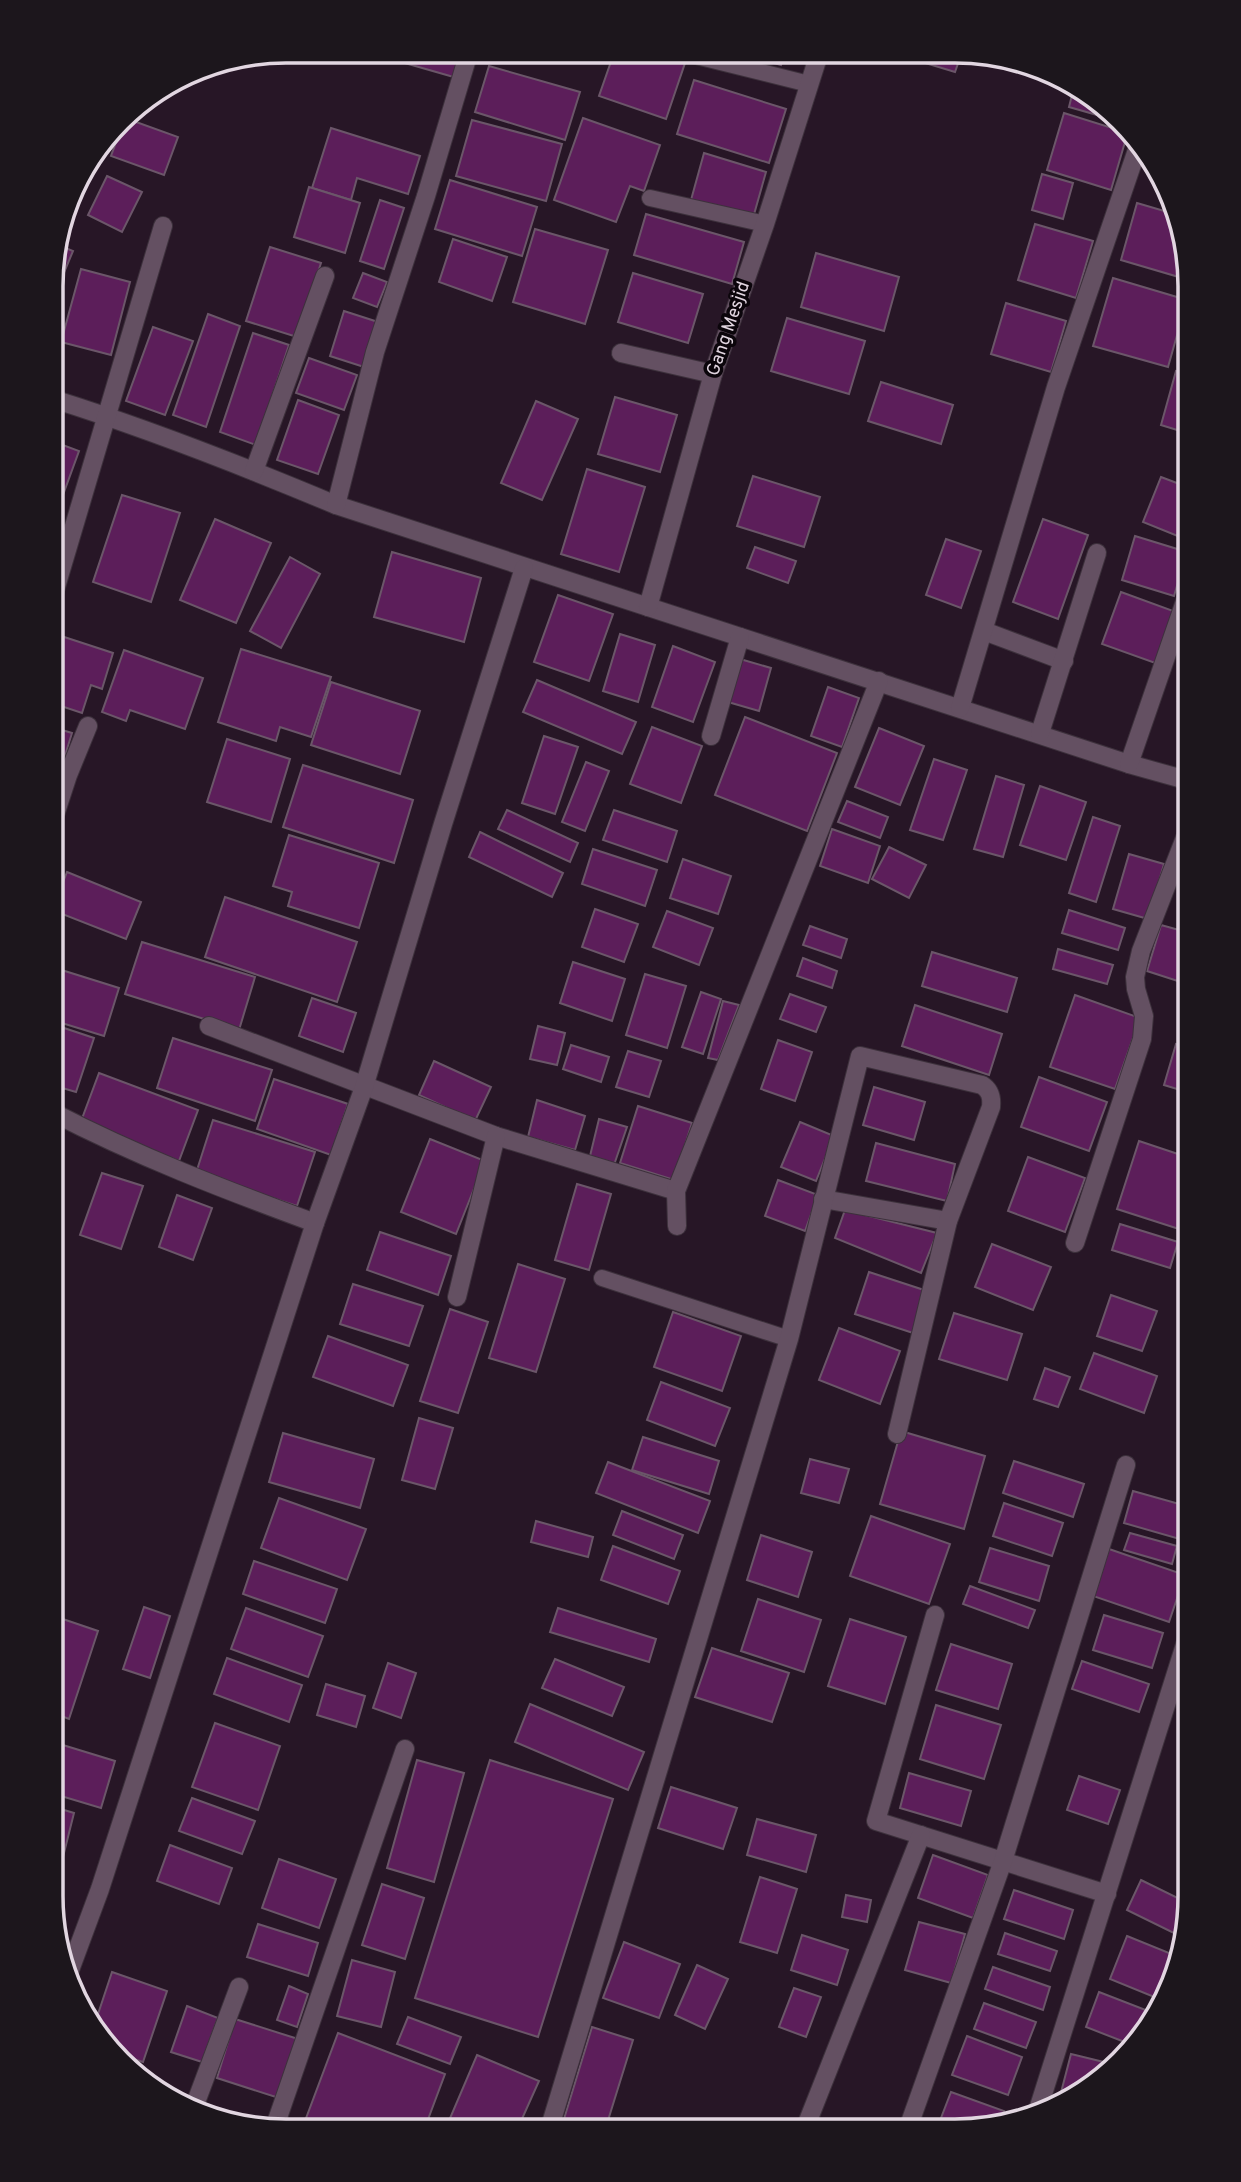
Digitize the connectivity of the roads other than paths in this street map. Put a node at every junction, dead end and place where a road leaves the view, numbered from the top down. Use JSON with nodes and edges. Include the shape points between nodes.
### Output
{"nodes":[{"id":1,"x":466,"y":63,"type":"edge"},
{"id":2,"x":724,"y":63,"type":"edge"},
{"id":3,"x":816,"y":63,"type":"edge"},
{"id":4,"x":809,"y":84,"type":"junction"},
{"id":5,"x":1135,"y":155,"type":"edge"},
{"id":6,"x":650,"y":198,"type":"dead end"},
{"id":7,"x":765,"y":224,"type":"junction"},
{"id":8,"x":163,"y":226,"type":"dead end"},
{"id":9,"x":325,"y":276,"type":"dead end"},
{"id":10,"x":621,"y":353,"type":"dead end"},
{"id":11,"x":713,"y":374,"type":"junction"},
{"id":12,"x":63,"y":402,"type":"edge"},
{"id":13,"x":106,"y":416,"type":"junction"},
{"id":14,"x":254,"y":471,"type":"junction"},
{"id":15,"x":336,"y":505,"type":"junction"},
{"id":16,"x":1097,"y":553,"type":"dead end"},
{"id":17,"x":63,"y":563,"type":"edge"},
{"id":18,"x":524,"y":568,"type":"junction"},
{"id":19,"x":648,"y":607,"type":"junction"},
{"id":20,"x":1178,"y":622,"type":"edge"},
{"id":21,"x":984,"y":631,"type":"junction"},
{"id":22,"x":740,"y":637,"type":"junction"},
{"id":23,"x":1064,"y":661,"type":"junction"},
{"id":24,"x":878,"y":681,"type":"junction"},
{"id":25,"x":960,"y":708,"type":"junction"},
{"id":26,"x":88,"y":726,"type":"dead end"},
{"id":27,"x":1040,"y":733,"type":"junction"},
{"id":28,"x":711,"y":736,"type":"dead end"},
{"id":29,"x":1129,"y":764,"type":"junction"},
{"id":30,"x":1178,"y":778,"type":"edge"},
{"id":31,"x":63,"y":790,"type":"edge"},
{"id":32,"x":1178,"y":856,"type":"edge"},
{"id":33,"x":209,"y":1026,"type":"dead end"},
{"id":34,"x":364,"y":1087,"type":"junction"},
{"id":35,"x":63,"y":1118,"type":"edge"},
{"id":36,"x":496,"y":1136,"type":"junction"},
{"id":37,"x":677,"y":1191,"type":"junction"},
{"id":38,"x":823,"y":1199,"type":"junction"},
{"id":39,"x":948,"y":1221,"type":"junction"},
{"id":40,"x":315,"y":1223,"type":"junction"},
{"id":41,"x":677,"y":1226,"type":"dead end"},
{"id":42,"x":1075,"y":1243,"type":"dead end"},
{"id":43,"x":602,"y":1278,"type":"dead end"},
{"id":44,"x":457,"y":1297,"type":"dead end"},
{"id":45,"x":789,"y":1339,"type":"junction"},
{"id":46,"x":897,"y":1434,"type":"dead end"},
{"id":47,"x":1126,"y":1465,"type":"dead end"},
{"id":48,"x":935,"y":1615,"type":"dead end"},
{"id":49,"x":1178,"y":1667,"type":"edge"},
{"id":50,"x":405,"y":1749,"type":"dead end"},
{"id":51,"x":920,"y":1835,"type":"junction"},
{"id":52,"x":1003,"y":1861,"type":"junction"},
{"id":53,"x":1107,"y":1894,"type":"junction"},
{"id":54,"x":73,"y":1961,"type":"edge"},
{"id":55,"x":239,"y":1987,"type":"dead end"},
{"id":56,"x":197,"y":2100,"type":"edge"},
{"id":57,"x":1041,"y":2101,"type":"edge"},
{"id":58,"x":278,"y":2118,"type":"edge"},
{"id":59,"x":552,"y":2119,"type":"edge"},
{"id":60,"x":809,"y":2119,"type":"edge"},
{"id":61,"x":911,"y":2119,"type":"edge"}],
"edges":[{"from":1,"to":15,"type":"street","via":[[375,352]]},
{"from":2,"to":4,"type":"lane"},
{"from":3,"to":4,"type":"street","name":"Gang Mesjid"},
{"from":4,"to":7,"type":"street","name":"Gang Mesjid"},
{"from":5,"to":21,"type":"street","via":[[1056,387]]},
{"from":6,"to":7,"type":"lane"},
{"from":7,"to":11,"type":"street","name":"Gang Mesjid"},
{"from":8,"to":13,"type":"street"},
{"from":9,"to":14,"type":"street"},
{"from":10,"to":11,"type":"street"},
{"from":11,"to":19,"type":"street","name":"Gang Mesjid"},
{"from":12,"to":13,"type":"street"},
{"from":13,"to":14,"type":"street"},
{"from":13,"to":17,"type":"street"},
{"from":14,"to":15,"type":"street"},
{"from":15,"to":18,"type":"street"},
{"from":16,"to":23,"type":"street"},
{"from":18,"to":19,"type":"street"},
{"from":18,"to":34,"type":"street"},
{"from":19,"to":22,"type":"street"},
{"from":20,"to":29,"type":"street"},
{"from":21,"to":23,"type":"street"},
{"from":21,"to":25,"type":"street"},
{"from":22,"to":24,"type":"street"},
{"from":22,"to":28,"type":"street"},
{"from":23,"to":27,"type":"street"},
{"from":24,"to":25,"type":"street"},
{"from":24,"to":37,"type":"street"},
{"from":25,"to":27,"type":"street"},
{"from":26,"to":31,"type":"street"},
{"from":27,"to":29,"type":"street"},
{"from":29,"to":30,"type":"street"},
{"from":32,"to":42,"type":"street","via":[[1135,977],[1144,1016],[1142,1039]]},
{"from":33,"to":34,"type":"street"},
{"from":34,"to":36,"type":"street"},
{"from":34,"to":40,"type":"street"},
{"from":35,"to":40,"type":"street","via":[[221,1189]]},
{"from":36,"to":37,"type":"street"},
{"from":36,"to":44,"type":"street"},
{"from":37,"to":41,"type":"street"},
{"from":38,"to":39,"type":"street"},
{"from":38,"to":39,"type":"street","via":[[860,1056],[987,1088],[991,1107]]},
{"from":38,"to":45,"type":"street"},
{"from":39,"to":46,"type":"street"},
{"from":40,"to":54,"type":"street","via":[[173,1670]]},
{"from":43,"to":45,"type":"lane"},
{"from":45,"to":59,"type":"street"},
{"from":47,"to":52,"type":"street"},
{"from":48,"to":51,"type":"street","via":[[876,1821]]},
{"from":49,"to":53,"type":"street"},
{"from":50,"to":58,"type":"street"},
{"from":51,"to":52,"type":"street"},
{"from":51,"to":60,"type":"street"},
{"from":52,"to":53,"type":"street"},
{"from":52,"to":61,"type":"street"},
{"from":53,"to":57,"type":"street"},
{"from":55,"to":56,"type":"street"}]}
